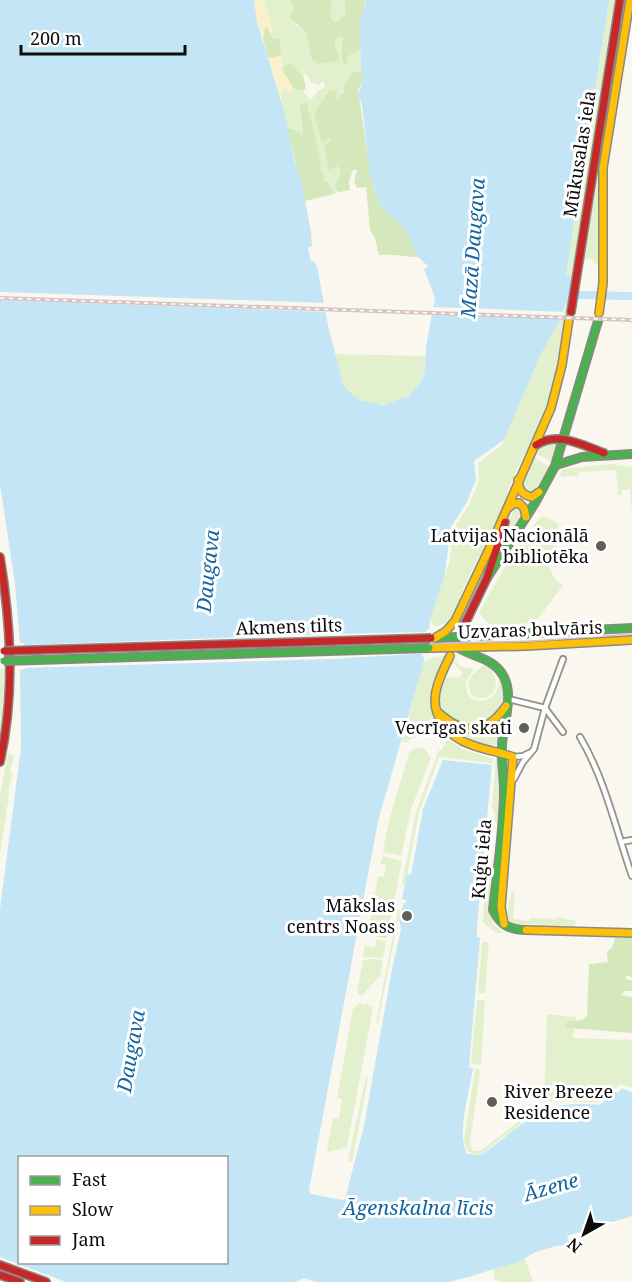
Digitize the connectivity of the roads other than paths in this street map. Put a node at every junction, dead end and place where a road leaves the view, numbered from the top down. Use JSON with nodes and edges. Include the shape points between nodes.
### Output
{"nodes":[{"id":1,"x":620,"y":0,"type":"edge"},
{"id":2,"x":630,"y":0,"type":"edge"},
{"id":3,"x":564,"y":440,"type":"junction"},
{"id":4,"x":534,"y":447,"type":"junction"},
{"id":5,"x":607,"y":453,"type":"junction"},
{"id":6,"x":632,"y":454,"type":"edge"},
{"id":7,"x":555,"y":466,"type":"junction"},
{"id":8,"x":519,"y":478,"type":"junction"},
{"id":9,"x":540,"y":492,"type":"junction"},
{"id":10,"x":507,"y":510,"type":"junction"},
{"id":11,"x":526,"y":517,"type":"junction"},
{"id":12,"x":0,"y":557,"type":"edge"},
{"id":13,"x":487,"y":578,"type":"junction"},
{"id":14,"x":632,"y":628,"type":"edge"},
{"id":15,"x":462,"y":630,"type":"dead end"},
{"id":16,"x":433,"y":638,"type":"junction"},
{"id":17,"x":632,"y":640,"type":"edge"},
{"id":18,"x":429,"y":648,"type":"joint"},
{"id":19,"x":459,"y":648,"type":"junction"},
{"id":20,"x":2,"y":651,"type":"edge"},
{"id":21,"x":450,"y":656,"type":"dead end"},
{"id":22,"x":562,"y":659,"type":"dead end"},
{"id":23,"x":2,"y":662,"type":"edge"},
{"id":24,"x":508,"y":702,"type":"junction"},
{"id":25,"x":545,"y":708,"type":"junction"},
{"id":26,"x":436,"y":710,"type":"junction"},
{"id":27,"x":563,"y":730,"type":"dead end"},
{"id":28,"x":580,"y":737,"type":"dead end"},
{"id":29,"x":534,"y":749,"type":"junction"},
{"id":30,"x":1,"y":750,"type":"edge"},
{"id":31,"x":503,"y":753,"type":"junction"},
{"id":32,"x":513,"y":757,"type":"junction"},
{"id":33,"x":0,"y":762,"type":"edge"},
{"id":34,"x":513,"y":782,"type":"junction"},
{"id":35,"x":632,"y":840,"type":"edge"},
{"id":36,"x":621,"y":842,"type":"junction"},
{"id":37,"x":496,"y":873,"type":"junction"},
{"id":38,"x":505,"y":875,"type":"junction"},
{"id":39,"x":632,"y":876,"type":"edge"},
{"id":40,"x":505,"y":926,"type":"junction"},
{"id":41,"x":632,"y":933,"type":"edge"},
{"id":42,"x":0,"y":1265,"type":"edge"},
{"id":43,"x":0,"y":1275,"type":"edge"},
{"id":44,"x":20,"y":1282,"type":"edge"},
{"id":45,"x":46,"y":1282,"type":"edge"}],
"edges":[{"from":1,"to":4,"type":"main road","name":"Mūkusalas iela","via":[[562,365],[554,398]]},
{"from":2,"to":3,"type":"main road","name":"Mūkusalas iela","via":[[603,168],[601,303]]},
{"from":3,"to":4,"type":"main road","via":[[548,438]]},
{"from":3,"to":5,"type":"main road"},
{"from":3,"to":7,"type":"main road"},
{"from":4,"to":8,"type":"main road"},
{"from":5,"to":6,"type":"main road"},
{"from":5,"to":7,"type":"main road","via":[[569,458]]},
{"from":7,"to":9,"type":"main road"},
{"from":8,"to":9,"type":"main road","via":[[522,494],[532,497]]},
{"from":8,"to":10,"type":"main road"},
{"from":9,"to":11,"type":"main road"},
{"from":10,"to":11,"type":"main road","via":[[519,503]]},
{"from":10,"to":13,"type":"main road"},
{"from":10,"to":16,"type":"main road","via":[[455,621]]},
{"from":11,"to":13,"type":"main road"},
{"from":12,"to":30,"type":"main road","via":[[9,677],[7,731]]},
{"from":13,"to":15,"type":"main road"},
{"from":14,"to":16,"type":"main road","name":"Uzvaras bulvāris"},
{"from":16,"to":20,"type":"main road","name":"Akmens tilts","bridge":true},
{"from":17,"to":19,"type":"main road","name":"Uzvaras bulvāris"},
{"from":18,"to":19,"type":"main road","name":"Uzvaras bulvāris"},
{"from":18,"to":23,"type":"main road","name":"Akmens tilts","bridge":true},
{"from":19,"to":24,"type":"main road","via":[[495,665],[506,683]]},
{"from":21,"to":26,"type":"main road","via":[[435,691]]},
{"from":22,"to":25,"type":"street","name":"Kuģu iela"},
{"from":24,"to":25,"type":"street"},
{"from":24,"to":26,"type":"main road","via":[[494,722],[477,729],[452,724]]},
{"from":24,"to":31,"type":"main road","name":"Kuģu iela"},
{"from":25,"to":27,"type":"street"},
{"from":25,"to":29,"type":"street","name":"Kuģu iela"},
{"from":26,"to":31,"type":"main road","via":[[444,727],[457,739]]},
{"from":28,"to":36,"type":"street","via":[[594,762]]},
{"from":29,"to":32,"type":"street"},
{"from":29,"to":34,"type":"street","name":"Kuģu iela"},
{"from":30,"to":33,"type":"main road"},
{"from":31,"to":32,"type":"main road"},
{"from":31,"to":37,"type":"main road","name":"Kuģu iela","via":[[504,792]]},
{"from":32,"to":34,"type":"main road","name":"Kuģu iela"},
{"from":34,"to":38,"type":"main road","name":"Kuģu iela"},
{"from":35,"to":36,"type":"street"},
{"from":36,"to":39,"type":"street"},
{"from":37,"to":38,"type":"main road","via":[[498,879]]},
{"from":37,"to":40,"type":"main road","name":"Kuģu iela","via":[[493,910]]},
{"from":38,"to":40,"type":"main road","name":"Kuģu iela","via":[[501,907]]},
{"from":40,"to":41,"type":"main road","via":[[513,930]]},
{"from":42,"to":45,"type":"main road"},
{"from":43,"to":44,"type":"main road"}]}
